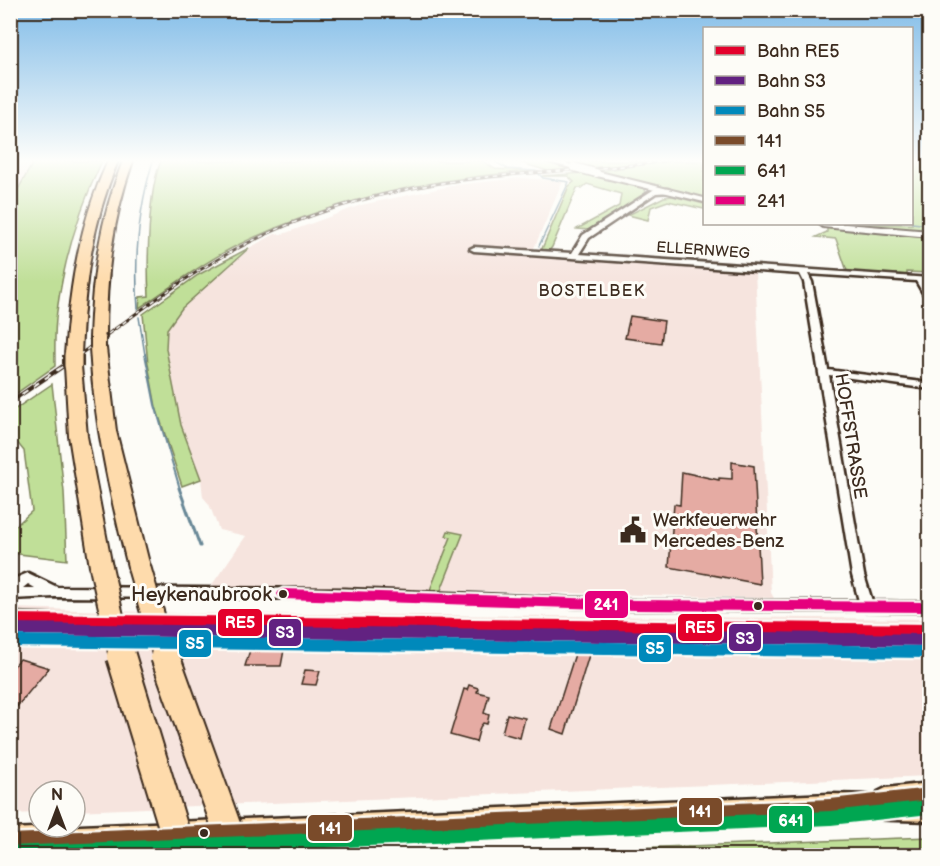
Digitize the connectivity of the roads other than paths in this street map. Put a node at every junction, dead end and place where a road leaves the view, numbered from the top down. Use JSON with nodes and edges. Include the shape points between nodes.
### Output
{"nodes":[{"id":1,"x":98,"y":201,"type":"edge"},
{"id":2,"x":114,"y":201,"type":"edge"},
{"id":3,"x":642,"y":201,"type":"edge"},
{"id":4,"x":645,"y":201,"type":"edge"},
{"id":5,"x":635,"y":206,"type":"junction"},
{"id":6,"x":834,"y":225,"type":"edge"},
{"id":7,"x":930,"y":234,"type":"edge"},
{"id":8,"x":474,"y":249,"type":"dead end"},
{"id":9,"x":575,"y":255,"type":"junction"},
{"id":10,"x":803,"y":271,"type":"junction"},
{"id":11,"x":918,"y":279,"type":"junction"},
{"id":12,"x":930,"y":280,"type":"edge"},
{"id":13,"x":930,"y":298,"type":"edge"},
{"id":14,"x":824,"y":372,"type":"junction"},
{"id":15,"x":930,"y":386,"type":"edge"},
{"id":16,"x":13,"y":594,"type":"edge"},
{"id":17,"x":867,"y":606,"type":"junction"},
{"id":18,"x":930,"y":607,"type":"edge"},
{"id":19,"x":930,"y":795,"type":"edge"},
{"id":20,"x":830,"y":807,"type":"junction"},
{"id":21,"x":930,"y":809,"type":"edge"},
{"id":22,"x":10,"y":842,"type":"edge"},
{"id":23,"x":182,"y":855,"type":"edge"},
{"id":24,"x":237,"y":855,"type":"edge"}],
"edges":[{"from":1,"to":23,"type":"highway","bridge":true,"via":[[89,225],[75,302],[73,361],[78,436],[101,567],[122,657]]},
{"from":2,"to":24,"type":"highway","bridge":true,"via":[[104,242],[98,293],[98,343],[113,456],[159,640]]},
{"from":3,"to":5,"type":"street"},
{"from":4,"to":5,"type":"street"},
{"from":5,"to":9,"type":"street","via":[[586,237]]},
{"from":6,"to":7,"type":"main road"},
{"from":8,"to":9,"type":"street","name":"ELLERNWEG"},
{"from":9,"to":10,"type":"street","name":"ELLERNWEG"},
{"from":10,"to":11,"type":"street","name":"ELLERNWEG"},
{"from":10,"to":14,"type":"street","name":"HOFFSTRASSE"},
{"from":11,"to":12,"type":"street","name":"ELLERNWEG"},
{"from":11,"to":13,"type":"street"},
{"from":14,"to":15,"type":"street"},
{"from":14,"to":17,"type":"street","name":"HOFFSTRASSE","via":[[858,575]]},
{"from":16,"to":17,"type":"street","via":[[344,594],[565,603]]},
{"from":17,"to":18,"type":"street"},
{"from":19,"to":20,"type":"main road"},
{"from":20,"to":21,"type":"main road"},
{"from":20,"to":22,"type":"main road"}]}
